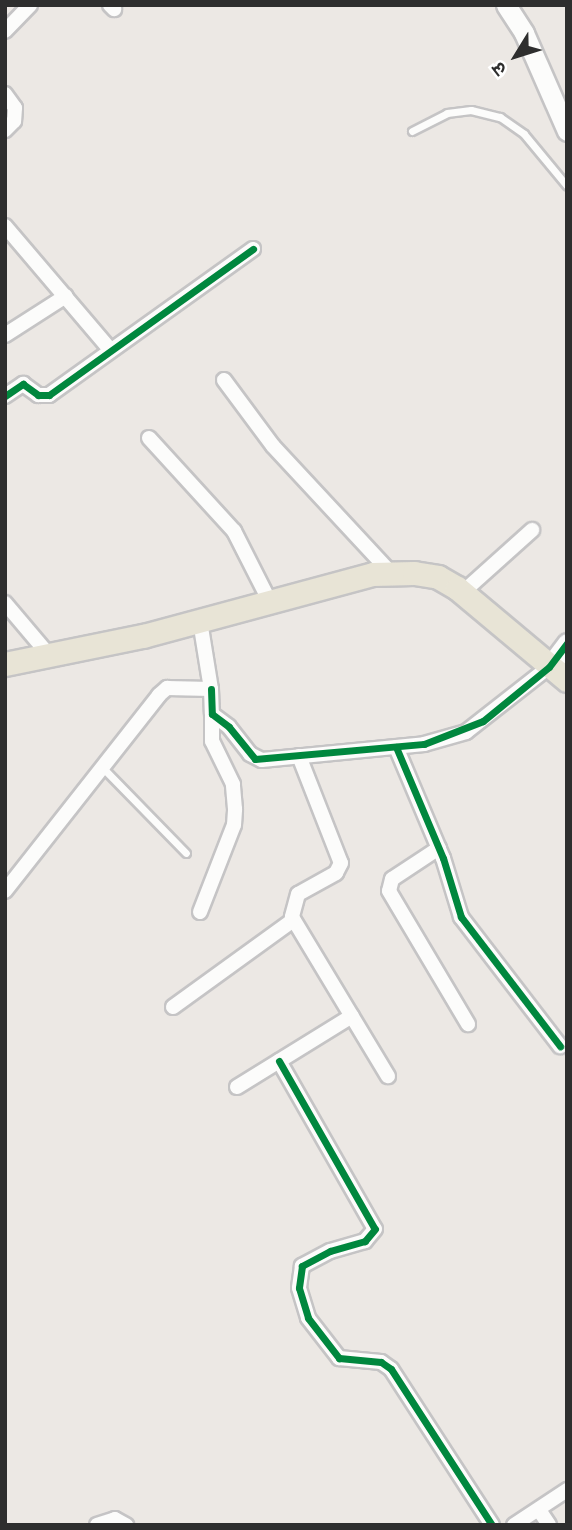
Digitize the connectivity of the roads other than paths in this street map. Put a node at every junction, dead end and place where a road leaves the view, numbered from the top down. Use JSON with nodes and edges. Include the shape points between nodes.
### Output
{"nodes":[{"id":1,"x":30,"y":5,"type":"edge"},
{"id":2,"x":506,"y":5,"type":"edge"},
{"id":3,"x":5,"y":31,"type":"edge"},
{"id":4,"x":5,"y":94,"type":"edge"},
{"id":5,"x":5,"y":130,"type":"edge"},
{"id":6,"x":412,"y":131,"type":"dead end"},
{"id":7,"x":567,"y":131,"type":"edge"},
{"id":8,"x":567,"y":186,"type":"edge"},
{"id":9,"x":5,"y":226,"type":"edge"},
{"id":10,"x":253,"y":249,"type":"dead end"},
{"id":11,"x":66,"y":296,"type":"junction"},
{"id":12,"x":5,"y":335,"type":"edge"},
{"id":13,"x":110,"y":348,"type":"junction"},
{"id":14,"x":224,"y":380,"type":"dead end"},
{"id":15,"x":5,"y":396,"type":"edge"},
{"id":16,"x":149,"y":438,"type":"dead end"},
{"id":17,"x":532,"y":530,"type":"dead end"},
{"id":18,"x":393,"y":573,"type":"junction"},
{"id":19,"x":463,"y":592,"type":"junction"},
{"id":20,"x":270,"y":602,"type":"junction"},
{"id":21,"x":5,"y":603,"type":"edge"},
{"id":22,"x":200,"y":621,"type":"junction"},
{"id":23,"x":567,"y":643,"type":"edge"},
{"id":24,"x":49,"y":655,"type":"junction"},
{"id":25,"x":5,"y":664,"type":"edge"},
{"id":26,"x":558,"y":673,"type":"edge"},
{"id":27,"x":211,"y":689,"type":"junction"},
{"id":28,"x":212,"y":714,"type":"junction"},
{"id":29,"x":396,"y":747,"type":"junction"},
{"id":30,"x":299,"y":756,"type":"junction"},
{"id":31,"x":102,"y":768,"type":"junction"},
{"id":32,"x":439,"y":848,"type":"junction"},
{"id":33,"x":186,"y":853,"type":"dead end"},
{"id":34,"x":5,"y":891,"type":"edge"},
{"id":35,"x":200,"y":912,"type":"dead end"},
{"id":36,"x":293,"y":920,"type":"junction"},
{"id":37,"x":173,"y":1007,"type":"dead end"},
{"id":38,"x":352,"y":1016,"type":"junction"},
{"id":39,"x":468,"y":1024,"type":"dead end"},
{"id":40,"x":560,"y":1046,"type":"dead end"},
{"id":41,"x":279,"y":1061,"type":"junction"},
{"id":42,"x":388,"y":1076,"type":"dead end"},
{"id":43,"x":237,"y":1087,"type":"dead end"},
{"id":44,"x":567,"y":1490,"type":"edge"},
{"id":45,"x":539,"y":1510,"type":"junction"},
{"id":46,"x":97,"y":1525,"type":"edge"},
{"id":47,"x":126,"y":1525,"type":"edge"},
{"id":48,"x":492,"y":1525,"type":"edge"},
{"id":49,"x":514,"y":1525,"type":"edge"},
{"id":50,"x":549,"y":1525,"type":"edge"}],
"edges":[{"from":1,"to":3,"type":"street"},
{"from":2,"to":7,"type":"street","via":[[524,33]]},
{"from":4,"to":5,"type":"street","via":[[15,108],[14,121]]},
{"from":6,"to":8,"type":"lane","via":[[459,111],[500,117],[524,134]]},
{"from":9,"to":11,"type":"street"},
{"from":10,"to":13,"type":"street"},
{"from":11,"to":12,"type":"street"},
{"from":11,"to":13,"type":"street"},
{"from":13,"to":15,"type":"street","via":[[49,395],[38,395],[23,384]]},
{"from":14,"to":18,"type":"street","via":[[273,446]]},
{"from":16,"to":20,"type":"street","via":[[234,531]]},
{"from":17,"to":19,"type":"street"},
{"from":18,"to":19,"type":"main road","via":[[438,577]]},
{"from":18,"to":20,"type":"main road"},
{"from":19,"to":26,"type":"main road"},
{"from":20,"to":22,"type":"main road"},
{"from":21,"to":24,"type":"street"},
{"from":22,"to":24,"type":"main road"},
{"from":22,"to":27,"type":"street"},
{"from":23,"to":26,"type":"street"},
{"from":24,"to":25,"type":"main road"},
{"from":26,"to":29,"type":"street","via":[[466,732]]},
{"from":27,"to":28,"type":"street"},
{"from":27,"to":31,"type":"street","via":[[167,688]]},
{"from":28,"to":30,"type":"street","via":[[255,759]]},
{"from":28,"to":35,"type":"street","via":[[212,741],[233,783],[235,809],[230,837]]},
{"from":29,"to":30,"type":"street"},
{"from":29,"to":32,"type":"street"},
{"from":30,"to":36,"type":"street","via":[[341,863],[336,873],[299,894]]},
{"from":31,"to":33,"type":"lane"},
{"from":31,"to":34,"type":"street"},
{"from":32,"to":39,"type":"street","via":[[392,879],[389,891]]},
{"from":32,"to":40,"type":"street","via":[[461,917]]},
{"from":36,"to":37,"type":"street"},
{"from":36,"to":38,"type":"street"},
{"from":38,"to":41,"type":"street"},
{"from":38,"to":42,"type":"street"},
{"from":41,"to":43,"type":"street"},
{"from":41,"to":48,"type":"street","via":[[375,1229],[369,1239],[302,1266],[299,1288],[308,1318],[339,1358],[381,1362],[391,1369]]},
{"from":44,"to":45,"type":"street"},
{"from":45,"to":49,"type":"street"},
{"from":45,"to":50,"type":"street"},
{"from":46,"to":47,"type":"street","via":[[115,1519]]}]}
